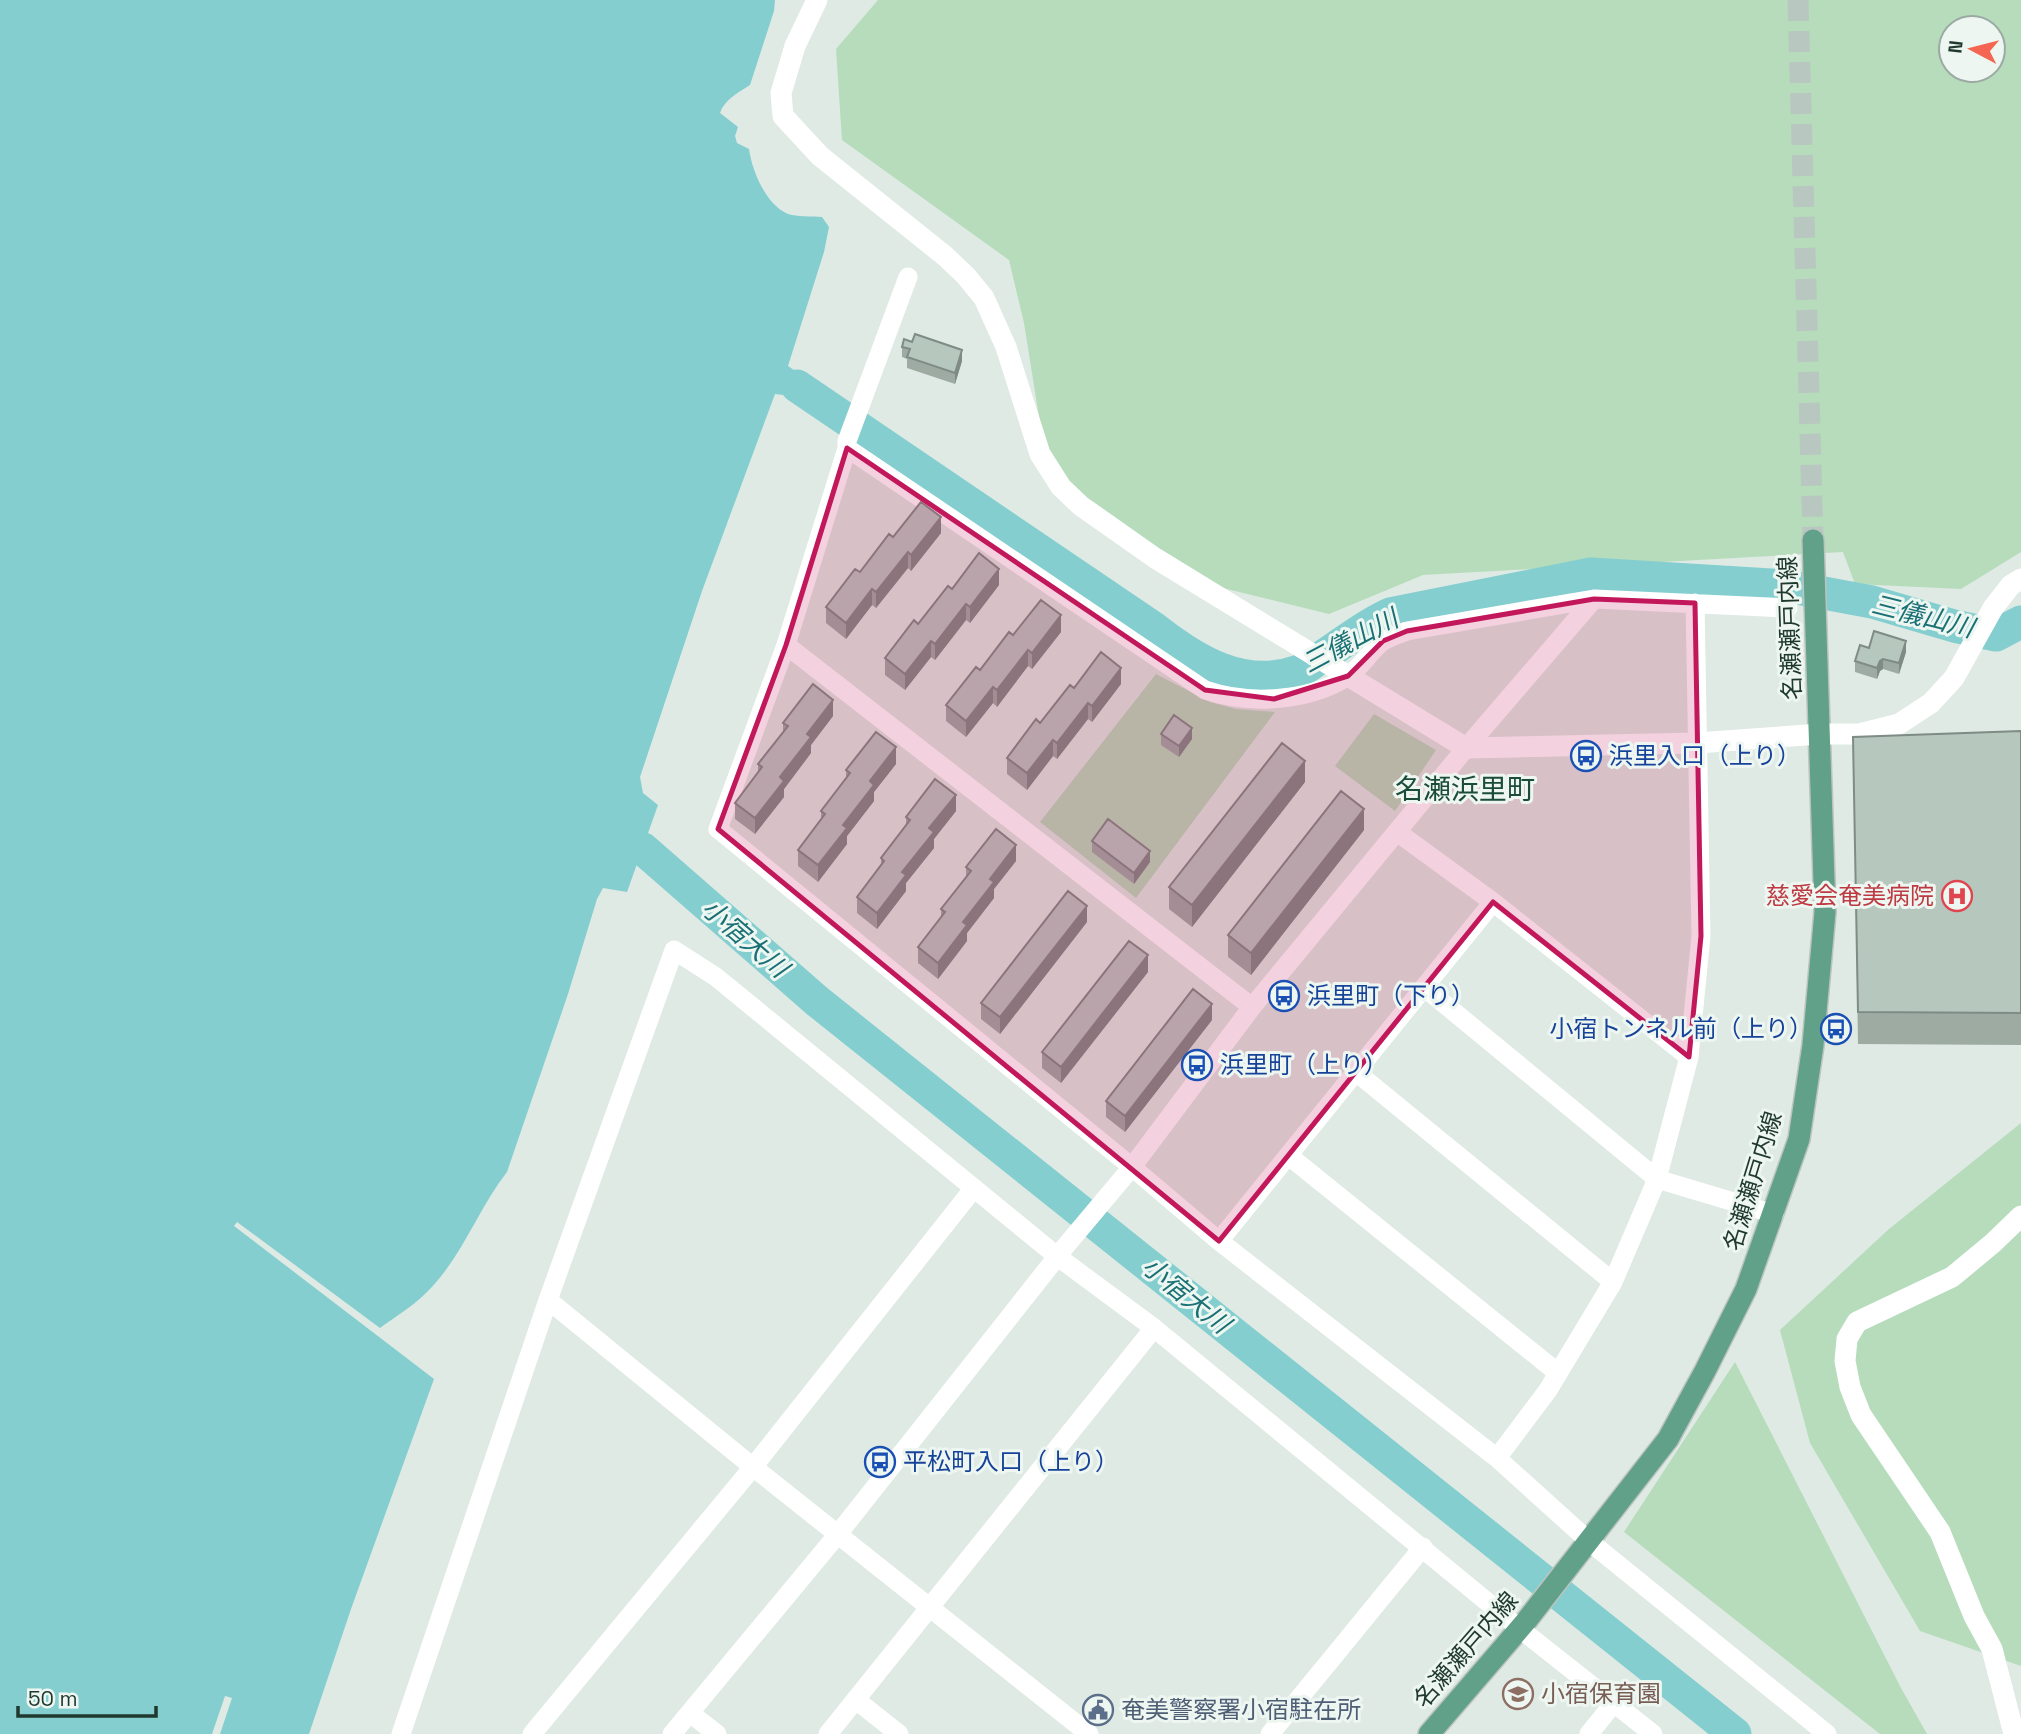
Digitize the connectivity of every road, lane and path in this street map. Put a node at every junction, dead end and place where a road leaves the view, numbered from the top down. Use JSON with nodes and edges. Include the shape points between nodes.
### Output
{"nodes":[{"id":1,"x":817,"y":0,"type":"edge"},
{"id":2,"x":908,"y":277,"type":"dead end"},
{"id":3,"x":847,"y":444,"type":"junction"},
{"id":4,"x":1813,"y":540,"type":"tunnel mouth"},
{"id":5,"x":2021,"y":579,"type":"edge"},
{"id":6,"x":1594,"y":599,"type":"junction"},
{"id":7,"x":1695,"y":603,"type":"junction"},
{"id":8,"x":1788,"y":608,"type":"dead end"},
{"id":9,"x":786,"y":645,"type":"junction"},
{"id":10,"x":1345,"y":674,"type":"junction"},
{"id":11,"x":1820,"y":734,"type":"junction"},
{"id":12,"x":1697,"y":743,"type":"junction"},
{"id":13,"x":1466,"y":748,"type":"junction"},
{"id":14,"x":1397,"y":832,"type":"junction"},
{"id":15,"x":1493,"y":902,"type":"junction"},
{"id":16,"x":1425,"y":988,"type":"junction"},
{"id":17,"x":1252,"y":1007,"type":"junction"},
{"id":18,"x":1689,"y":1057,"type":"junction"},
{"id":19,"x":1356,"y":1072,"type":"junction"},
{"id":20,"x":1289,"y":1156,"type":"junction"},
{"id":21,"x":1127,"y":1172,"type":"junction"},
{"id":22,"x":1657,"y":1179,"type":"junction"},
{"id":23,"x":974,"y":1188,"type":"junction"},
{"id":24,"x":1774,"y":1214,"type":"junction"},
{"id":25,"x":2021,"y":1216,"type":"edge"},
{"id":26,"x":1219,"y":1241,"type":"junction"},
{"id":27,"x":1061,"y":1252,"type":"junction"},
{"id":28,"x":1613,"y":1282,"type":"junction"},
{"id":29,"x":548,"y":1300,"type":"junction"},
{"id":30,"x":1154,"y":1328,"type":"junction"},
{"id":31,"x":1558,"y":1373,"type":"junction"},
{"id":32,"x":1497,"y":1458,"type":"junction"},
{"id":33,"x":752,"y":1467,"type":"junction"},
{"id":34,"x":838,"y":1534,"type":"junction"},
{"id":35,"x":1590,"y":1542,"type":"junction"},
{"id":36,"x":1423,"y":1548,"type":"junction"},
{"id":37,"x":931,"y":1606,"type":"junction"},
{"id":38,"x":1523,"y":1624,"type":"junction"},
{"id":39,"x":856,"y":1700,"type":"junction"},
{"id":40,"x":1613,"y":1704,"type":"junction"},
{"id":41,"x":690,"y":1713,"type":"junction"},
{"id":42,"x":401,"y":1734,"type":"edge"},
{"id":43,"x":532,"y":1734,"type":"edge"},
{"id":44,"x":672,"y":1734,"type":"edge"},
{"id":45,"x":717,"y":1734,"type":"edge"},
{"id":46,"x":828,"y":1734,"type":"edge"},
{"id":47,"x":899,"y":1734,"type":"edge"},
{"id":48,"x":1089,"y":1734,"type":"edge"},
{"id":49,"x":1270,"y":1734,"type":"edge"},
{"id":50,"x":1429,"y":1734,"type":"edge"},
{"id":51,"x":1590,"y":1734,"type":"edge"},
{"id":52,"x":1653,"y":1734,"type":"edge"},
{"id":53,"x":1827,"y":1734,"type":"edge"},
{"id":54,"x":2014,"y":1734,"type":"edge"}],
"edges":[{"from":1,"to":10,"type":"street","via":[[781,93],[783,117],[820,156],[945,256],[984,298],[1006,347],[1040,454],[1061,487],[1155,558]]},
{"from":2,"to":3,"type":"street"},
{"from":3,"to":9,"type":"street"},
{"from":3,"to":10,"type":"street","via":[[1205,690],[1223,696],[1274,699],[1314,691]]},
{"from":4,"to":11,"type":"main road","name":"名瀬瀬戸内線"},
{"from":5,"to":11,"type":"street","via":[[1993,608],[1954,678],[1931,704],[1899,724],[1859,734]]},
{"from":6,"to":7,"type":"street"},
{"from":6,"to":10,"type":"street","via":[[1407,631],[1383,641]]},
{"from":6,"to":13,"type":"street"},
{"from":7,"to":8,"type":"street"},
{"from":7,"to":12,"type":"street"},
{"from":9,"to":17,"type":"street"},
{"from":9,"to":21,"type":"street","via":[[718,829]]},
{"from":10,"to":13,"type":"street"},
{"from":11,"to":12,"type":"street"},
{"from":11,"to":24,"type":"main road","name":"名瀬瀬戸内線","via":[[1825,912],[1813,1045],[1799,1139]]},
{"from":12,"to":13,"type":"street"},
{"from":12,"to":18,"type":"street","via":[[1701,936]]},
{"from":13,"to":14,"type":"street"},
{"from":14,"to":15,"type":"street"},
{"from":14,"to":17,"type":"street"},
{"from":15,"to":16,"type":"street"},
{"from":15,"to":18,"type":"street"},
{"from":16,"to":19,"type":"street"},
{"from":16,"to":22,"type":"street"},
{"from":17,"to":21,"type":"street"},
{"from":18,"to":22,"type":"street"},
{"from":19,"to":20,"type":"street"},
{"from":19,"to":28,"type":"street"},
{"from":20,"to":26,"type":"street"},
{"from":20,"to":31,"type":"street"},
{"from":21,"to":26,"type":"street"},
{"from":21,"to":27,"type":"street"},
{"from":22,"to":24,"type":"street"},
{"from":22,"to":28,"type":"street"},
{"from":23,"to":27,"type":"street"},
{"from":23,"to":29,"type":"street","via":[[716,978],[674,950]]},
{"from":23,"to":33,"type":"street"},
{"from":24,"to":35,"type":"main road","name":"名瀬瀬戸内線","via":[[1746,1289],[1675,1428]]},
{"from":25,"to":54,"type":"street","via":[[1952,1277],[1857,1322],[1847,1339],[1845,1361],[1861,1415],[1940,1532],[1992,1649]]},
{"from":26,"to":32,"type":"street"},
{"from":27,"to":30,"type":"street"},
{"from":27,"to":34,"type":"street"},
{"from":28,"to":31,"type":"street"},
{"from":29,"to":33,"type":"street"},
{"from":29,"to":42,"type":"street"},
{"from":30,"to":36,"type":"street"},
{"from":30,"to":37,"type":"street"},
{"from":31,"to":32,"type":"street"},
{"from":32,"to":35,"type":"street"},
{"from":33,"to":34,"type":"street"},
{"from":33,"to":43,"type":"street"},
{"from":34,"to":37,"type":"street"},
{"from":34,"to":41,"type":"street"},
{"from":35,"to":38,"type":"main road","name":"名瀬瀬戸内線"},
{"from":35,"to":53,"type":"street"},
{"from":36,"to":38,"type":"street"},
{"from":36,"to":49,"type":"street"},
{"from":37,"to":39,"type":"street"},
{"from":37,"to":48,"type":"street"},
{"from":38,"to":40,"type":"street"},
{"from":38,"to":50,"type":"main road","name":"名瀬瀬戸内線"},
{"from":39,"to":46,"type":"street"},
{"from":39,"to":47,"type":"street"},
{"from":40,"to":51,"type":"street"},
{"from":40,"to":52,"type":"street"},
{"from":41,"to":44,"type":"street"},
{"from":41,"to":45,"type":"street"}]}
